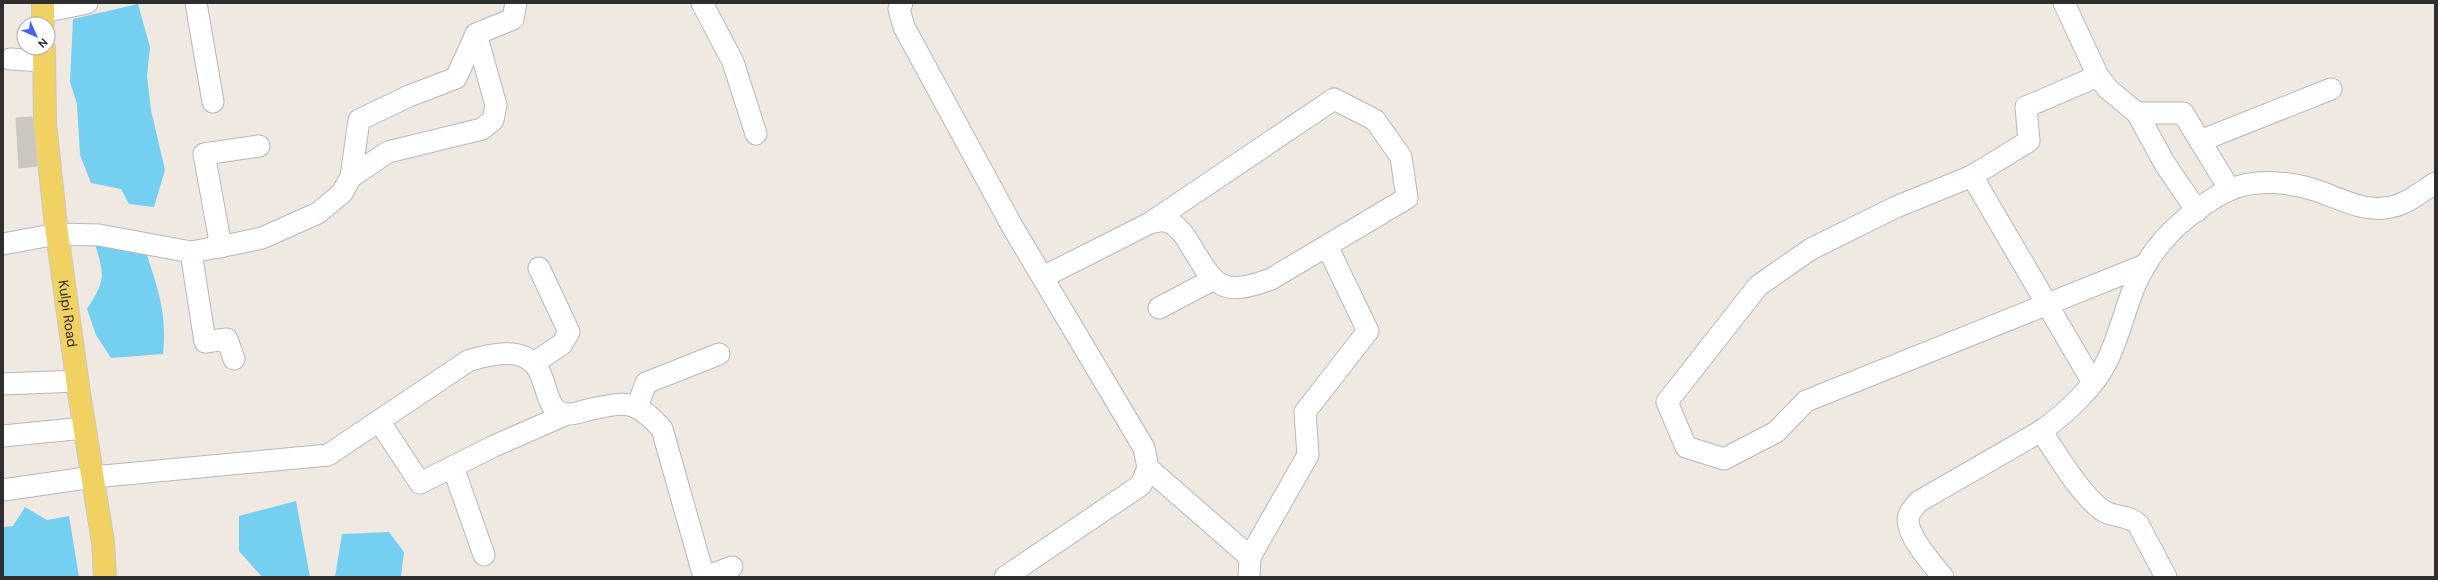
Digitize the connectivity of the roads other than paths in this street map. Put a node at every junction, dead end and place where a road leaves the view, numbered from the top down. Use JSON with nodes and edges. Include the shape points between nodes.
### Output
{"nodes":[{"id":1,"x":87,"y":3,"type":"edge"},
{"id":2,"x":196,"y":3,"type":"edge"},
{"id":3,"x":516,"y":3,"type":"edge"},
{"id":4,"x":702,"y":3,"type":"edge"},
{"id":5,"x":894,"y":3,"type":"edge"},
{"id":6,"x":902,"y":3,"type":"edge"},
{"id":7,"x":2064,"y":3,"type":"edge"},
{"id":8,"x":43,"y":13,"type":"edge"},
{"id":9,"x":904,"y":27,"type":"junction"},
{"id":10,"x":476,"y":34,"type":"junction"},
{"id":11,"x":30,"y":56,"type":"edge"},
{"id":12,"x":44,"y":56,"type":"edge"},
{"id":13,"x":10,"y":59,"type":"dead end"},
{"id":14,"x":2098,"y":76,"type":"junction"},
{"id":15,"x":2331,"y":89,"type":"dead end"},
{"id":16,"x":214,"y":102,"type":"dead end"},
{"id":17,"x":2137,"y":113,"type":"junction"},
{"id":18,"x":756,"y":134,"type":"dead end"},
{"id":19,"x":2200,"y":141,"type":"junction"},
{"id":20,"x":259,"y":146,"type":"dead end"},
{"id":21,"x":1972,"y":176,"type":"junction"},
{"id":22,"x":351,"y":177,"type":"junction"},
{"id":23,"x":2435,"y":183,"type":"edge"},
{"id":24,"x":2230,"y":190,"type":"junction"},
{"id":25,"x":2197,"y":211,"type":"junction"},
{"id":26,"x":1150,"y":223,"type":"junction"},
{"id":27,"x":57,"y":234,"type":"junction"},
{"id":28,"x":3,"y":244,"type":"edge"},
{"id":29,"x":1327,"y":246,"type":"junction"},
{"id":30,"x":221,"y":247,"type":"junction"},
{"id":31,"x":191,"y":252,"type":"junction"},
{"id":32,"x":2145,"y":266,"type":"junction"},
{"id":33,"x":539,"y":268,"type":"dead end"},
{"id":34,"x":1043,"y":277,"type":"junction"},
{"id":35,"x":1212,"y":280,"type":"junction"},
{"id":36,"x":2047,"y":304,"type":"junction"},
{"id":37,"x":1159,"y":308,"type":"dead end"},
{"id":38,"x":719,"y":354,"type":"dead end"},
{"id":39,"x":234,"y":359,"type":"dead end"},
{"id":40,"x":534,"y":364,"type":"junction"},
{"id":41,"x":77,"y":381,"type":"junction"},
{"id":42,"x":2092,"y":381,"type":"junction"},
{"id":43,"x":3,"y":384,"type":"edge"},
{"id":44,"x":637,"y":407,"type":"junction"},
{"id":45,"x":567,"y":414,"type":"junction"},
{"id":46,"x":379,"y":421,"type":"junction"},
{"id":47,"x":84,"y":428,"type":"junction"},
{"id":48,"x":2041,"y":431,"type":"junction"},
{"id":49,"x":3,"y":436,"type":"edge"},
{"id":50,"x":453,"y":467,"type":"junction"},
{"id":51,"x":1148,"y":468,"type":"junction"},
{"id":52,"x":93,"y":477,"type":"junction"},
{"id":53,"x":3,"y":490,"type":"edge"},
{"id":54,"x":484,"y":555,"type":"dead end"},
{"id":55,"x":1249,"y":567,"type":"edge"},
{"id":56,"x":732,"y":568,"type":"dead end"},
{"id":57,"x":105,"y":577,"type":"edge"},
{"id":58,"x":704,"y":577,"type":"edge"},
{"id":59,"x":1005,"y":577,"type":"edge"},
{"id":60,"x":1943,"y":577,"type":"edge"},
{"id":61,"x":2166,"y":577,"type":"edge"}],
"edges":[{"from":1,"to":8,"type":"street"},
{"from":2,"to":16,"type":"street"},
{"from":3,"to":10,"type":"street","via":[[513,19]]},
{"from":4,"to":18,"type":"street","via":[[733,62]]},
{"from":5,"to":9,"type":"street"},
{"from":6,"to":9,"type":"street","via":[[899,9]]},
{"from":7,"to":14,"type":"street"},
{"from":9,"to":34,"type":"street","via":[[1012,226]]},
{"from":10,"to":22,"type":"street","via":[[456,78],[409,96],[359,120]]},
{"from":10,"to":22,"type":"street","via":[[496,104],[493,120],[482,129],[388,152]]},
{"from":11,"to":13,"type":"street"},
{"from":12,"to":27,"type":"main road","name":"Kulpi Road","via":[[45,123]]},
{"from":14,"to":17,"type":"street","via":[[2108,89]]},
{"from":14,"to":21,"type":"street","via":[[2026,107],[2029,141]]},
{"from":15,"to":19,"type":"street"},
{"from":17,"to":19,"type":"street","via":[[2183,113]]},
{"from":17,"to":25,"type":"street"},
{"from":19,"to":24,"type":"street"},
{"from":20,"to":30,"type":"street","via":[[204,154]]},
{"from":21,"to":36,"type":"street"},
{"from":21,"to":36,"type":"street","via":[[1896,207],[1811,249],[1758,286],[1667,402],[1686,447],[1724,459],[1776,432],[1806,401]]},
{"from":22,"to":30,"type":"street","via":[[342,193],[318,213],[262,238]]},
{"from":23,"to":24,"type":"street","via":[[2407,201],[2378,209],[2351,204],[2316,191],[2273,183],[2255,182]]},
{"from":24,"to":25,"type":"street"},
{"from":25,"to":32,"type":"street","via":[[2168,237]]},
{"from":26,"to":29,"type":"street","via":[[1334,99],[1375,120],[1401,157],[1407,198]]},
{"from":26,"to":34,"type":"street"},
{"from":26,"to":35,"type":"street","via":[[1165,221],[1180,229]]},
{"from":27,"to":28,"type":"street"},
{"from":27,"to":31,"type":"street","via":[[99,235]]},
{"from":27,"to":41,"type":"main road","name":"Kulpi Road"},
{"from":29,"to":35,"type":"street","via":[[1271,279],[1250,288],[1233,289]]},
{"from":29,"to":55,"type":"street","via":[[1368,331],[1305,412],[1308,455]]},
{"from":30,"to":31,"type":"street"},
{"from":31,"to":39,"type":"street","via":[[205,342],[227,339]]},
{"from":32,"to":36,"type":"street"},
{"from":32,"to":42,"type":"street","via":[[2106,363]]},
{"from":33,"to":40,"type":"street","via":[[569,332],[562,344]]},
{"from":34,"to":51,"type":"street","via":[[1144,448]]},
{"from":35,"to":37,"type":"street"},
{"from":36,"to":42,"type":"street"},
{"from":38,"to":44,"type":"street","via":[[646,383]]},
{"from":40,"to":45,"type":"street","via":[[544,382],[551,405],[557,412]]},
{"from":40,"to":46,"type":"street","via":[[522,355],[510,353],[488,354],[468,361]]},
{"from":41,"to":43,"type":"street"},
{"from":41,"to":47,"type":"main road","name":"Kulpi Road"},
{"from":42,"to":48,"type":"street","via":[[2059,418]]},
{"from":44,"to":45,"type":"street","via":[[622,403]]},
{"from":44,"to":58,"type":"street","via":[[662,429]]},
{"from":45,"to":50,"type":"street"},
{"from":46,"to":50,"type":"street","via":[[420,483]]},
{"from":46,"to":52,"type":"street","via":[[328,455],[314,458]]},
{"from":47,"to":49,"type":"street"},
{"from":47,"to":52,"type":"main road","name":"Kulpi Road"},
{"from":48,"to":60,"type":"street","via":[[1918,502],[1909,514],[1908,527]]},
{"from":48,"to":61,"type":"street","via":[[2098,506],[2110,514],[2126,517],[2138,524]]},
{"from":50,"to":54,"type":"street"},
{"from":51,"to":55,"type":"street"},
{"from":51,"to":59,"type":"street","via":[[1141,486]]},
{"from":52,"to":53,"type":"street"},
{"from":52,"to":57,"type":"main road","name":"Kulpi Road","via":[[103,542]]},
{"from":56,"to":58,"type":"street"}]}
